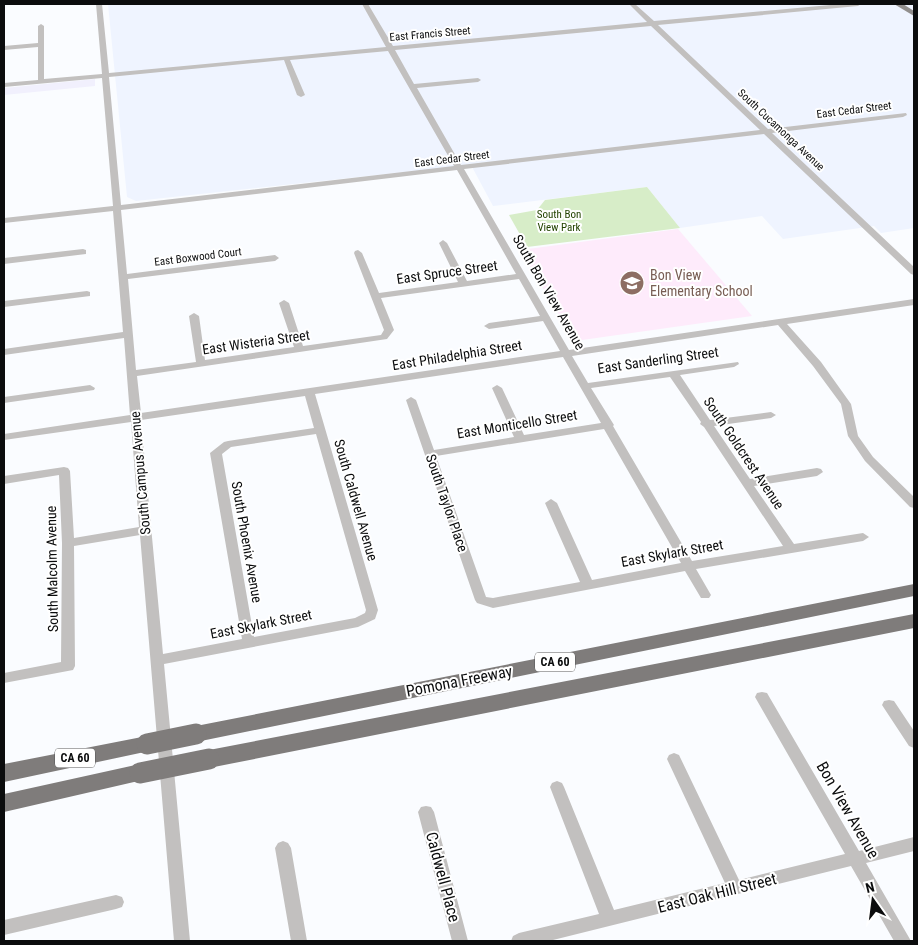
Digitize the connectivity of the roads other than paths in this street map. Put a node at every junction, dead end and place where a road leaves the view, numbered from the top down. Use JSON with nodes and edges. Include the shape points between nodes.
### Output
{"nodes":[{"id":1,"x":99,"y":4,"type":"edge"},
{"id":2,"x":365,"y":4,"type":"edge"},
{"id":3,"x":632,"y":4,"type":"edge"},
{"id":4,"x":858,"y":4,"type":"edge"},
{"id":5,"x":898,"y":4,"type":"edge"},
{"id":6,"x":914,"y":14,"type":"edge"},
{"id":7,"x":652,"y":23,"type":"junction"},
{"id":8,"x":41,"y":26,"type":"dead end"},
{"id":9,"x":41,"y":45,"type":"junction"},
{"id":10,"x":4,"y":48,"type":"edge"},
{"id":11,"x":390,"y":48,"type":"junction"},
{"id":12,"x":286,"y":58,"type":"junction"},
{"id":13,"x":105,"y":75,"type":"junction"},
{"id":14,"x":478,"y":80,"type":"dead end"},
{"id":15,"x":42,"y":81,"type":"junction"},
{"id":16,"x":4,"y":85,"type":"edge"},
{"id":17,"x":412,"y":86,"type":"junction"},
{"id":18,"x":301,"y":95,"type":"dead end"},
{"id":19,"x":904,"y":115,"type":"dead end"},
{"id":20,"x":766,"y":132,"type":"junction"},
{"id":21,"x":460,"y":169,"type":"junction"},
{"id":22,"x":116,"y":208,"type":"junction"},
{"id":23,"x":4,"y":221,"type":"edge"},
{"id":24,"x":443,"y":243,"type":"dead end"},
{"id":25,"x":83,"y":252,"type":"dead end"},
{"id":26,"x":358,"y":253,"type":"dead end"},
{"id":27,"x":275,"y":258,"type":"dead end"},
{"id":28,"x":4,"y":261,"type":"edge"},
{"id":29,"x":914,"y":272,"type":"edge"},
{"id":30,"x":522,"y":276,"type":"junction"},
{"id":31,"x":123,"y":277,"type":"junction"},
{"id":32,"x":464,"y":284,"type":"junction"},
{"id":33,"x":87,"y":294,"type":"dead end"},
{"id":34,"x":375,"y":296,"type":"junction"},
{"id":35,"x":914,"y":302,"type":"edge"},
{"id":36,"x":284,"y":303,"type":"dead end"},
{"id":37,"x":4,"y":304,"type":"edge"},
{"id":38,"x":194,"y":316,"type":"dead end"},
{"id":39,"x":546,"y":318,"type":"junction"},
{"id":40,"x":782,"y":322,"type":"junction"},
{"id":41,"x":489,"y":326,"type":"dead end"},
{"id":42,"x":128,"y":334,"type":"junction"},
{"id":43,"x":299,"y":349,"type":"junction"},
{"id":44,"x":4,"y":352,"type":"edge"},
{"id":45,"x":567,"y":353,"type":"junction"},
{"id":46,"x":201,"y":364,"type":"junction"},
{"id":47,"x":734,"y":364,"type":"dead end"},
{"id":48,"x":673,"y":373,"type":"junction"},
{"id":49,"x":131,"y":374,"type":"junction"},
{"id":50,"x":586,"y":386,"type":"junction"},
{"id":51,"x":90,"y":388,"type":"dead end"},
{"id":52,"x":497,"y":388,"type":"dead end"},
{"id":53,"x":310,"y":392,"type":"junction"},
{"id":54,"x":4,"y":400,"type":"edge"},
{"id":55,"x":411,"y":400,"type":"dead end"},
{"id":56,"x":771,"y":415,"type":"dead end"},
{"id":57,"x":135,"y":418,"type":"junction"},
{"id":58,"x":705,"y":424,"type":"junction"},
{"id":59,"x":609,"y":425,"type":"junction"},
{"id":60,"x":321,"y":430,"type":"junction"},
{"id":61,"x":4,"y":437,"type":"edge"},
{"id":62,"x":520,"y":439,"type":"junction"},
{"id":63,"x":430,"y":454,"type":"junction"},
{"id":64,"x":817,"y":472,"type":"dead end"},
{"id":65,"x":4,"y":480,"type":"edge"},
{"id":66,"x":747,"y":484,"type":"junction"},
{"id":67,"x":550,"y":503,"type":"dead end"},
{"id":68,"x":914,"y":504,"type":"edge"},
{"id":69,"x":146,"y":530,"type":"junction"},
{"id":70,"x":863,"y":537,"type":"dead end"},
{"id":71,"x":68,"y":542,"type":"junction"},
{"id":72,"x":791,"y":550,"type":"junction"},
{"id":73,"x":689,"y":566,"type":"junction"},
{"id":74,"x":588,"y":585,"type":"junction"},
{"id":75,"x":914,"y":590,"type":"edge"},
{"id":76,"x":705,"y":595,"type":"dead end"},
{"id":77,"x":487,"y":602,"type":"joint"},
{"id":78,"x":370,"y":616,"type":"joint"},
{"id":79,"x":914,"y":621,"type":"edge"},
{"id":80,"x":249,"y":643,"type":"junction"},
{"id":81,"x":157,"y":660,"type":"junction"},
{"id":82,"x":4,"y":678,"type":"edge"},
{"id":83,"x":762,"y":697,"type":"dead end"},
{"id":84,"x":889,"y":705,"type":"dead end"},
{"id":85,"x":914,"y":742,"type":"edge"},
{"id":86,"x":147,"y":744,"type":"joint"},
{"id":87,"x":674,"y":760,"type":"dead end"},
{"id":88,"x":4,"y":773,"type":"edge"},
{"id":89,"x":557,"y":787,"type":"dead end"},
{"id":90,"x":4,"y":803,"type":"edge"},
{"id":91,"x":426,"y":812,"type":"dead end"},
{"id":92,"x":914,"y":844,"type":"edge"},
{"id":93,"x":283,"y":848,"type":"dead end"},
{"id":94,"x":855,"y":859,"type":"junction"},
{"id":95,"x":735,"y":888,"type":"junction"},
{"id":96,"x":116,"y":902,"type":"dead end"},
{"id":97,"x":609,"y":919,"type":"junction"},
{"id":98,"x":4,"y":928,"type":"edge"},
{"id":99,"x":182,"y":941,"type":"edge"},
{"id":100,"x":299,"y":941,"type":"edge"},
{"id":101,"x":460,"y":941,"type":"edge"},
{"id":102,"x":519,"y":941,"type":"edge"},
{"id":103,"x":903,"y":941,"type":"edge"}],
"edges":[{"from":1,"to":13,"type":"street","name":"South Campus Avenue"},
{"from":2,"to":11,"type":"street","name":"South Bon View Avenue"},
{"from":3,"to":7,"type":"street","name":"South Cucamonga Avenue"},
{"from":4,"to":7,"type":"street","name":"East Francis Street"},
{"from":5,"to":6,"type":"main road"},
{"from":7,"to":11,"type":"street","name":"East Francis Street"},
{"from":7,"to":20,"type":"street","name":"South Cucamonga Avenue"},
{"from":8,"to":9,"type":"street"},
{"from":9,"to":10,"type":"street"},
{"from":9,"to":15,"type":"street"},
{"from":11,"to":12,"type":"street","name":"East Francis Street"},
{"from":11,"to":17,"type":"street","name":"South Bon View Avenue"},
{"from":12,"to":13,"type":"street","name":"East Francis Street"},
{"from":12,"to":18,"type":"street"},
{"from":13,"to":15,"type":"street","name":"East Francis Street"},
{"from":13,"to":22,"type":"street","name":"South Campus Avenue"},
{"from":14,"to":17,"type":"street"},
{"from":15,"to":16,"type":"street","name":"East Francis Street"},
{"from":17,"to":21,"type":"street","name":"South Bon View Avenue"},
{"from":19,"to":20,"type":"street","name":"East Cedar Street"},
{"from":20,"to":21,"type":"street","name":"East Cedar Street"},
{"from":20,"to":29,"type":"street","name":"South Cucamonga Avenue"},
{"from":21,"to":22,"type":"street","name":"East Cedar Street"},
{"from":21,"to":30,"type":"street","name":"South Bon View Avenue"},
{"from":22,"to":23,"type":"street","name":"East Cedar Street"},
{"from":22,"to":31,"type":"street","name":"South Campus Avenue"},
{"from":24,"to":32,"type":"street"},
{"from":25,"to":28,"type":"street"},
{"from":26,"to":34,"type":"street"},
{"from":27,"to":31,"type":"street","name":"East Boxwood Court"},
{"from":30,"to":32,"type":"street","name":"East Spruce Street"},
{"from":30,"to":39,"type":"street","name":"South Bon View Avenue"},
{"from":31,"to":42,"type":"street","name":"South Campus Avenue"},
{"from":32,"to":34,"type":"street","name":"East Spruce Street"},
{"from":33,"to":37,"type":"street"},
{"from":34,"to":43,"type":"street","name":"East Wisteria Street","via":[[389,330],[384,337]]},
{"from":35,"to":40,"type":"street","name":"East Philadelphia Street"},
{"from":36,"to":43,"type":"street"},
{"from":38,"to":46,"type":"street"},
{"from":39,"to":41,"type":"street"},
{"from":39,"to":45,"type":"street","name":"South Bon View Avenue"},
{"from":40,"to":45,"type":"street","name":"East Philadelphia Street"},
{"from":40,"to":68,"type":"street","via":[[846,404],[853,436],[869,459]]},
{"from":42,"to":44,"type":"street"},
{"from":42,"to":49,"type":"street","name":"South Campus Avenue"},
{"from":43,"to":46,"type":"street","name":"East Wisteria Street"},
{"from":45,"to":50,"type":"street","name":"South Bon View Avenue"},
{"from":45,"to":53,"type":"street","name":"East Philadelphia Street"},
{"from":46,"to":49,"type":"street","name":"East Wisteria Street"},
{"from":47,"to":48,"type":"street","name":"East Sanderling Street"},
{"from":48,"to":50,"type":"street","name":"East Sanderling Street"},
{"from":48,"to":58,"type":"street","name":"South Goldcrest Avenue"},
{"from":49,"to":57,"type":"street","name":"South Campus Avenue"},
{"from":50,"to":59,"type":"street","name":"South Bon View Avenue"},
{"from":51,"to":54,"type":"street"},
{"from":52,"to":62,"type":"street"},
{"from":53,"to":57,"type":"street","name":"East Philadelphia Street"},
{"from":53,"to":60,"type":"street","name":"South Caldwell Avenue"},
{"from":55,"to":63,"type":"street","name":"South Taylor Place"},
{"from":56,"to":58,"type":"street"},
{"from":57,"to":61,"type":"street","name":"East Philadelphia Street"},
{"from":57,"to":69,"type":"street","name":"South Campus Avenue"},
{"from":58,"to":66,"type":"street","name":"South Goldcrest Avenue"},
{"from":59,"to":62,"type":"street","name":"East Monticello Street"},
{"from":59,"to":73,"type":"street","name":"South Bon View Avenue"},
{"from":60,"to":78,"type":"street","name":"South Caldwell Avenue","via":[[372,610]]},
{"from":60,"to":80,"type":"street","name":"South Phoenix Avenue","via":[[228,444],[216,453]]},
{"from":62,"to":63,"type":"street","name":"East Monticello Street"},
{"from":63,"to":77,"type":"street","name":"South Taylor Place","via":[[481,600]]},
{"from":64,"to":66,"type":"street"},
{"from":65,"to":71,"type":"street","name":"South Malcolm Avenue","via":[[64,471]]},
{"from":66,"to":72,"type":"street","name":"South Goldcrest Avenue"},
{"from":67,"to":74,"type":"street"},
{"from":69,"to":71,"type":"street"},
{"from":69,"to":81,"type":"street","name":"South Campus Avenue"},
{"from":70,"to":72,"type":"street","name":"East Skylark Street"},
{"from":71,"to":82,"type":"street","name":"South Malcolm Avenue","via":[[68,666]]},
{"from":72,"to":73,"type":"street","name":"East Skylark Street"},
{"from":73,"to":74,"type":"street","name":"East Skylark Street"},
{"from":73,"to":76,"type":"street","name":"South Bon View Avenue"},
{"from":74,"to":77,"type":"street","name":"East Skylark Street"},
{"from":75,"to":86,"type":"highway","name":"Pomona Freeway","number":"CA 60","bridge":true},
{"from":78,"to":80,"type":"street","name":"East Skylark Street","via":[[358,622]]},
{"from":79,"to":90,"type":"highway","name":"Pomona Freeway","number":"CA 60","bridge":true,"via":[[140,773]]},
{"from":80,"to":81,"type":"street","name":"East Skylark Street"},
{"from":81,"to":99,"type":"street","name":"South Campus Avenue"},
{"from":83,"to":94,"type":"street","name":"Bon View Avenue"},
{"from":84,"to":85,"type":"street"},
{"from":86,"to":88,"type":"highway","name":"Pomona Freeway","number":"CA 60"},
{"from":87,"to":95,"type":"street"},
{"from":89,"to":97,"type":"street"},
{"from":91,"to":101,"type":"street","name":"Caldwell Place"},
{"from":92,"to":94,"type":"street","name":"East Oak Hill Street"},
{"from":93,"to":100,"type":"street"},
{"from":94,"to":95,"type":"street","name":"East Oak Hill Street"},
{"from":94,"to":103,"type":"street","name":"Bon View Avenue"},
{"from":95,"to":97,"type":"street","name":"East Oak Hill Street"},
{"from":96,"to":98,"type":"street"},
{"from":97,"to":102,"type":"street","name":"East Oak Hill Street"}]}
